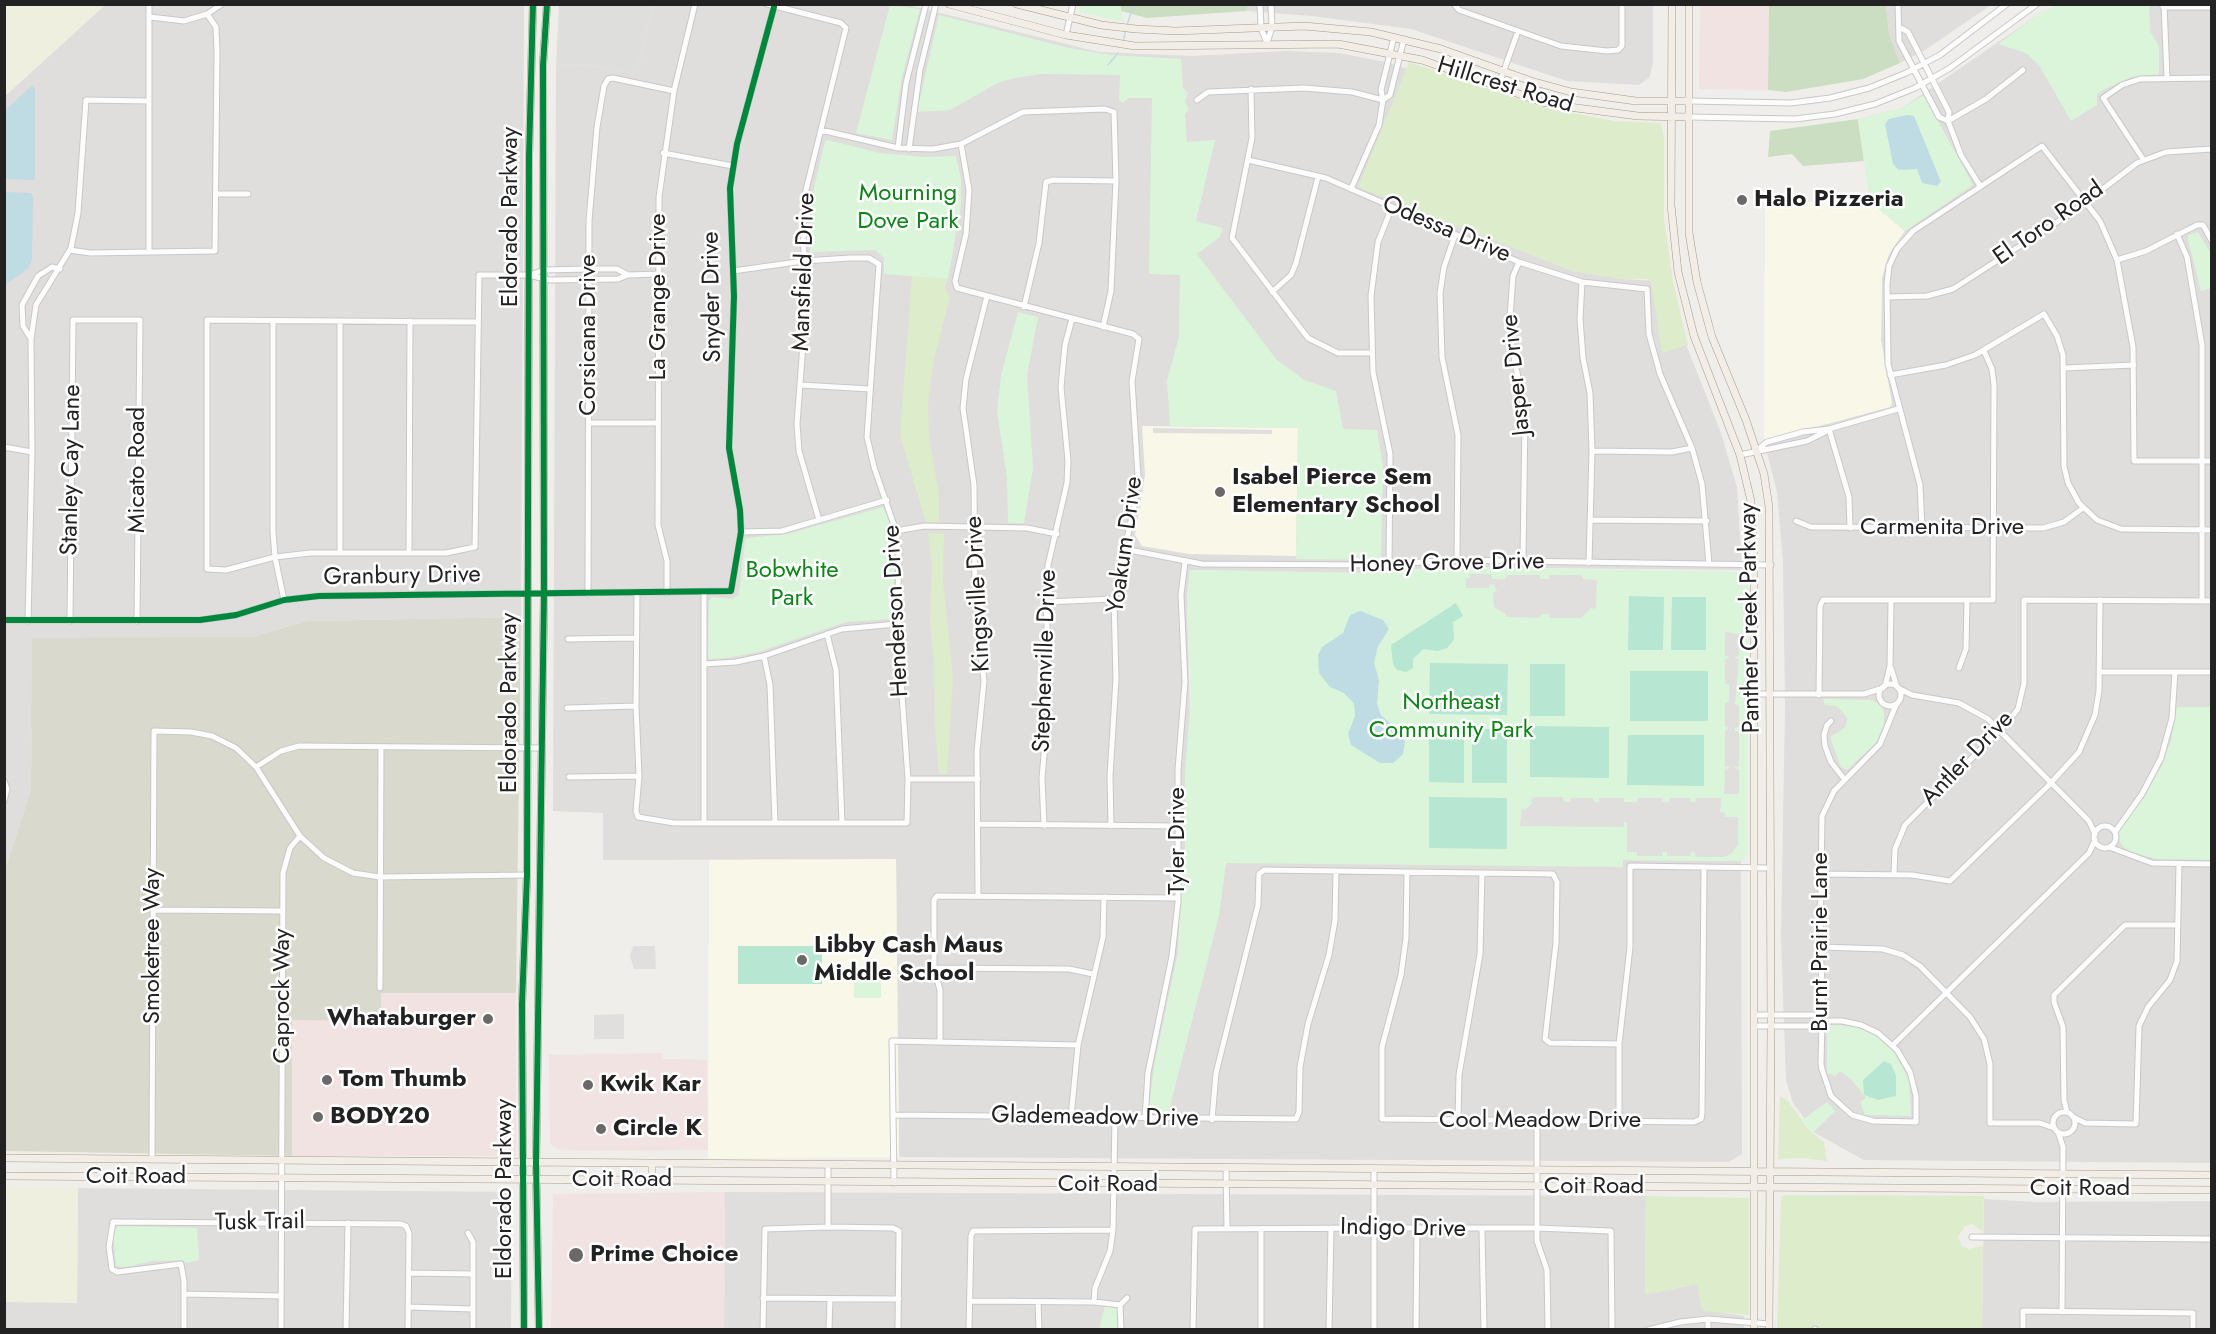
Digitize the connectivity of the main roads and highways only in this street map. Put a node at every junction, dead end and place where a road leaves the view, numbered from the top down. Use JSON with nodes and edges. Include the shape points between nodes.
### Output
{"nodes":[{"id":1,"x":533,"y":4,"type":"edge"},
{"id":2,"x":547,"y":4,"type":"edge"},
{"id":3,"x":949,"y":4,"type":"edge"},
{"id":4,"x":1017,"y":4,"type":"edge"},
{"id":5,"x":1672,"y":4,"type":"edge"},
{"id":6,"x":1689,"y":4,"type":"edge"},
{"id":7,"x":530,"y":57,"type":"junction"},
{"id":8,"x":544,"y":58,"type":"junction"},
{"id":9,"x":1671,"y":101,"type":"junction"},
{"id":10,"x":1689,"y":101,"type":"junction"},
{"id":11,"x":1671,"y":117,"type":"junction"},
{"id":12,"x":1689,"y":117,"type":"junction"},
{"id":13,"x":527,"y":875,"type":"junction"},
{"id":14,"x":541,"y":876,"type":"junction"},
{"id":15,"x":522,"y":1046,"type":"junction"},
{"id":16,"x":538,"y":1046,"type":"junction"},
{"id":17,"x":4,"y":1158,"type":"edge"},
{"id":18,"x":523,"y":1163,"type":"junction"},
{"id":19,"x":536,"y":1163,"type":"junction"},
{"id":20,"x":652,"y":1163,"type":"junction"},
{"id":21,"x":745,"y":1164,"type":"junction"},
{"id":22,"x":1753,"y":1171,"type":"junction"},
{"id":23,"x":1771,"y":1171,"type":"junction"},
{"id":24,"x":2211,"y":1175,"type":"edge"},
{"id":25,"x":4,"y":1176,"type":"edge"},
{"id":26,"x":537,"y":1180,"type":"junction"},
{"id":27,"x":652,"y":1180,"type":"junction"},
{"id":28,"x":745,"y":1180,"type":"junction"},
{"id":29,"x":522,"y":1181,"type":"junction"},
{"id":30,"x":1770,"y":1186,"type":"junction"},
{"id":31,"x":1755,"y":1187,"type":"junction"},
{"id":32,"x":2211,"y":1190,"type":"edge"},
{"id":33,"x":537,"y":1298,"type":"junction"},
{"id":34,"x":523,"y":1299,"type":"junction"},
{"id":35,"x":1754,"y":1327,"type":"edge"},
{"id":36,"x":1769,"y":1327,"type":"edge"},
{"id":37,"x":524,"y":1329,"type":"edge"},
{"id":38,"x":539,"y":1329,"type":"edge"}],
"edges":[{"from":1,"to":7,"type":"main road","name":"Eldorado Parkway"},
{"from":2,"to":8,"type":"main road","name":"Eldorado Parkway"},
{"from":3,"to":11,"type":"main road","name":"Hillcrest Road","via":[[1108,43],[1176,48],[1338,44],[1400,55],[1542,102]]},
{"from":4,"to":9,"type":"main road","name":"Hillcrest Road","via":[[1110,26],[1176,31],[1304,26],[1371,32],[1570,92],[1636,101]]},
{"from":5,"to":9,"type":"main road","name":"Panther Creek Parkway"},
{"from":6,"to":10,"type":"main road","name":"Panther Creek Parkway"},
{"from":7,"to":8,"type":"main road"},
{"from":7,"to":13,"type":"main road","name":"Eldorado Parkway"},
{"from":8,"to":14,"type":"main road","name":"Eldorado Parkway"},
{"from":9,"to":10,"type":"main road","name":"Hillcrest Road"},
{"from":9,"to":11,"type":"main road","name":"Panther Creek Parkway"},
{"from":10,"to":12,"type":"main road","name":"Panther Creek Parkway"},
{"from":11,"to":12,"type":"main road","name":"Hillcrest Road"},
{"from":11,"to":22,"type":"main road","name":"Panther Creek Parkway","via":[[1671,205],[1678,272],[1686,310],[1740,455],[1751,501]]},
{"from":12,"to":23,"type":"main road","name":"Panther Creek Parkway","via":[[1689,233],[1697,282],[1712,336],[1764,474],[1771,565]]},
{"from":13,"to":14,"type":"main road"},
{"from":13,"to":15,"type":"main road","name":"Eldorado Parkway"},
{"from":14,"to":16,"type":"main road","name":"Eldorado Parkway"},
{"from":15,"to":16,"type":"main road"},
{"from":15,"to":18,"type":"main road","name":"Eldorado Parkway"},
{"from":16,"to":19,"type":"main road","name":"Eldorado Parkway"},
{"from":17,"to":18,"type":"main road","name":"Coit Road"},
{"from":18,"to":19,"type":"main road","name":"Coit Road"},
{"from":18,"to":29,"type":"main road","name":"Eldorado Parkway"},
{"from":19,"to":20,"type":"main road","name":"Coit Road"},
{"from":19,"to":26,"type":"main road","name":"Eldorado Parkway"},
{"from":20,"to":21,"type":"main road","name":"Coit Road"},
{"from":20,"to":27,"type":"main road"},
{"from":21,"to":22,"type":"main road","name":"Coit Road"},
{"from":21,"to":28,"type":"main road"},
{"from":22,"to":23,"type":"main road","name":"Coit Road"},
{"from":22,"to":31,"type":"main road","name":"Panther Creek Parkway"},
{"from":23,"to":24,"type":"main road","name":"Coit Road"},
{"from":23,"to":30,"type":"main road","name":"Panther Creek Parkway"},
{"from":25,"to":29,"type":"main road","name":"Coit Road"},
{"from":26,"to":27,"type":"main road","name":"Coit Road"},
{"from":26,"to":29,"type":"main road","name":"Coit Road"},
{"from":26,"to":33,"type":"main road","name":"Eldorado Parkway"},
{"from":27,"to":28,"type":"main road","name":"Coit Road"},
{"from":28,"to":31,"type":"main road","name":"Coit Road"},
{"from":29,"to":34,"type":"main road","name":"Eldorado Parkway"},
{"from":30,"to":31,"type":"main road","name":"Coit Road"},
{"from":30,"to":32,"type":"main road","name":"Coit Road"},
{"from":30,"to":36,"type":"main road","name":"Panther Creek Parkway"},
{"from":31,"to":35,"type":"main road","name":"Panther Creek Parkway"},
{"from":33,"to":34,"type":"main road"},
{"from":33,"to":38,"type":"main road","name":"Eldorado Parkway"},
{"from":34,"to":37,"type":"main road","name":"Eldorado Parkway"}]}
